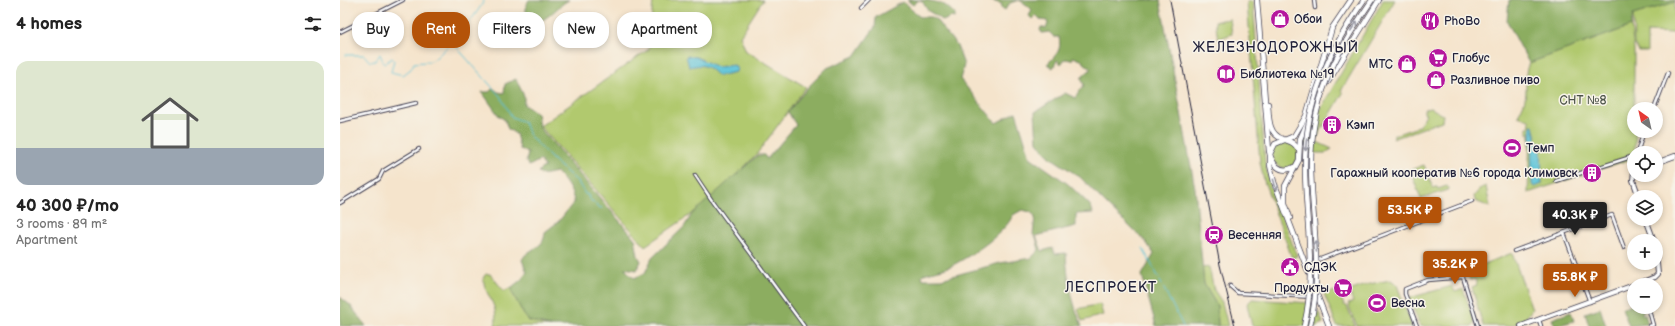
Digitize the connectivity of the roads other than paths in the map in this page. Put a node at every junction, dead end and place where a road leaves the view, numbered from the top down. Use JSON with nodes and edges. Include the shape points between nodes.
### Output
{"nodes":[{"id":1,"x":403,"y":0,"type":"edge"},
{"id":2,"x":869,"y":0,"type":"edge"},
{"id":3,"x":1258,"y":0,"type":"edge"},
{"id":4,"x":1314,"y":0,"type":"edge"},
{"id":5,"x":1351,"y":0,"type":"edge"},
{"id":6,"x":1364,"y":0,"type":"edge"},
{"id":7,"x":1372,"y":0,"type":"edge"},
{"id":8,"x":1379,"y":0,"type":"edge"},
{"id":9,"x":1346,"y":6,"type":"junction"},
{"id":10,"x":861,"y":8,"type":"dead end"},
{"id":11,"x":1315,"y":8,"type":"dead end"},
{"id":12,"x":340,"y":32,"type":"edge"},
{"id":13,"x":1354,"y":38,"type":"junction"},
{"id":14,"x":1668,"y":74,"type":"dead end"},
{"id":15,"x":1657,"y":102,"type":"edge"},
{"id":16,"x":416,"y":103,"type":"dead end"},
{"id":17,"x":1307,"y":119,"type":"junction"},
{"id":18,"x":340,"y":121,"type":"edge"},
{"id":19,"x":1284,"y":140,"type":"junction"},
{"id":20,"x":419,"y":149,"type":"dead end"},
{"id":21,"x":1298,"y":149,"type":"junction"},
{"id":22,"x":1675,"y":156,"type":"edge"},
{"id":23,"x":1270,"y":157,"type":"junction"},
{"id":24,"x":1627,"y":158,"type":"edge"},
{"id":25,"x":1663,"y":160,"type":"edge"},
{"id":26,"x":1295,"y":166,"type":"junction"},
{"id":27,"x":695,"y":175,"type":"dead end"},
{"id":28,"x":1556,"y":181,"type":"dead end"},
{"id":29,"x":1472,"y":200,"type":"dead end"},
{"id":30,"x":340,"y":203,"type":"edge"},
{"id":31,"x":1564,"y":233,"type":"junction"},
{"id":32,"x":1624,"y":248,"type":"dead end"},
{"id":33,"x":1514,"y":251,"type":"dead end"},
{"id":34,"x":1307,"y":264,"type":"junction"},
{"id":35,"x":1658,"y":270,"type":"edge"},
{"id":36,"x":1653,"y":278,"type":"edge"},
{"id":37,"x":1230,"y":286,"type":"dead end"},
{"id":38,"x":1627,"y":288,"type":"edge"},
{"id":39,"x":1318,"y":296,"type":"junction"},
{"id":40,"x":1590,"y":302,"type":"junction"},
{"id":41,"x":1650,"y":314,"type":"edge"},
{"id":42,"x":1539,"y":320,"type":"junction"},
{"id":43,"x":804,"y":326,"type":"edge"},
{"id":44,"x":1304,"y":326,"type":"edge"},
{"id":45,"x":1310,"y":326,"type":"edge"},
{"id":46,"x":1329,"y":326,"type":"edge"},
{"id":47,"x":1333,"y":326,"type":"edge"},
{"id":48,"x":1417,"y":326,"type":"edge"},
{"id":49,"x":1478,"y":326,"type":"edge"},
{"id":50,"x":1521,"y":326,"type":"edge"},
{"id":51,"x":1541,"y":326,"type":"edge"},
{"id":52,"x":1649,"y":326,"type":"edge"}],
"edges":[{"from":1,"to":12,"type":"street"},
{"from":2,"to":10,"type":"street"},
{"from":3,"to":19,"type":"main road","via":[[1269,122],[1274,134]]},
{"from":3,"to":23,"type":"main road"},
{"from":4,"to":11,"type":"street"},
{"from":5,"to":9,"type":"main road"},
{"from":6,"to":44,"type":"main road","one_way":true,"bridge":true,"via":[[1330,54],[1313,100],[1305,143],[1311,283]]},
{"from":45,"to":7,"type":"main road","one_way":true,"bridge":true,"via":[[1317,283],[1311,168],[1316,113],[1328,74],[1339,50]]},
{"from":8,"to":13,"type":"main road"},
{"from":9,"to":13,"type":"main road","via":[[1328,49],[1332,55],[1342,55]]},
{"from":9,"to":17,"type":"main road","via":[[1332,28],[1327,42]]},
{"from":13,"to":17,"type":"main road"},
{"from":14,"to":15,"type":"street"},
{"from":16,"to":18,"type":"street"},
{"from":17,"to":19,"type":"main road","via":[[1297,133]]},
{"from":17,"to":21,"type":"main road"},
{"from":19,"to":21,"type":"main road","via":[[1291,142]]},
{"from":19,"to":23,"type":"main road","via":[[1275,144]]},
{"from":20,"to":30,"type":"street","via":[[383,171],[379,179]]},
{"from":21,"to":26,"type":"main road","via":[[1299,160]]},
{"from":22,"to":25,"type":"street"},
{"from":23,"to":26,"type":"main road","via":[[1273,164],[1280,169],[1288,170]]},
{"from":23,"to":34,"type":"main road","one_way":true,"via":[[1278,194]]},
{"from":24,"to":28,"type":"street"},
{"from":26,"to":34,"type":"main road","via":[[1285,186],[1285,203]]},
{"from":27,"to":43,"type":"street"},
{"from":29,"to":34,"type":"street"},
{"from":31,"to":32,"type":"street","via":[[1612,215]]},
{"from":31,"to":33,"type":"street"},
{"from":31,"to":40,"type":"street"},
{"from":34,"to":39,"type":"main road"},
{"from":34,"to":47,"type":"main road"},
{"from":35,"to":36,"type":"street","via":[[1658,274]]},
{"from":37,"to":39,"type":"street","via":[[1238,293]]},
{"from":38,"to":40,"type":"street"},
{"from":39,"to":46,"type":"main road"},
{"from":40,"to":42,"type":"street"},
{"from":41,"to":52,"type":"street","via":[[1653,325]]},
{"from":42,"to":50,"type":"street"},
{"from":42,"to":51,"type":"street"},
{"from":48,"to":49,"type":"street","via":[[1405,289],[1428,280],[1463,277]]}]}
